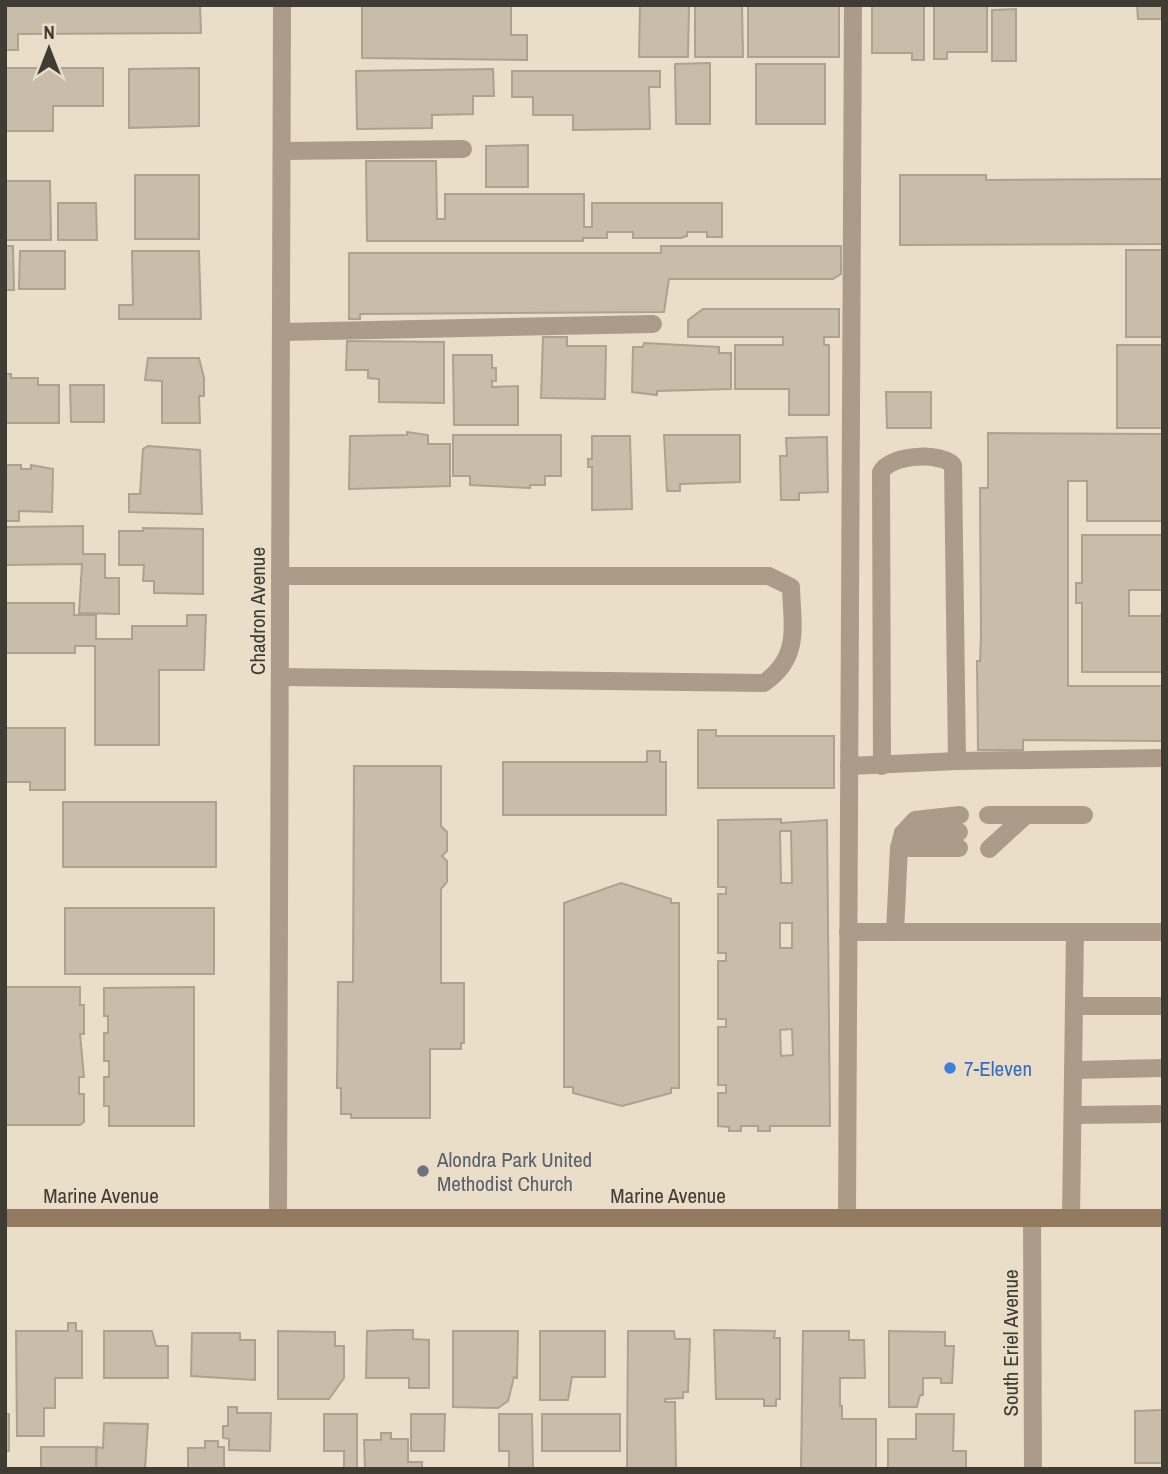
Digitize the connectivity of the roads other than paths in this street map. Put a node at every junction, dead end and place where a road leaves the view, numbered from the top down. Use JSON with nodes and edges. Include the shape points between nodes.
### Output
{"nodes":[{"id":1,"x":282,"y":5,"type":"edge"},
{"id":2,"x":853,"y":5,"type":"edge"},
{"id":3,"x":463,"y":149,"type":"dead end"},
{"id":4,"x":282,"y":151,"type":"junction"},
{"id":5,"x":653,"y":324,"type":"dead end"},
{"id":6,"x":281,"y":332,"type":"junction"},
{"id":7,"x":280,"y":576,"type":"junction"},
{"id":8,"x":280,"y":677,"type":"junction"},
{"id":9,"x":1163,"y":758,"type":"edge"},
{"id":10,"x":957,"y":761,"type":"junction"},
{"id":11,"x":849,"y":766,"type":"junction"},
{"id":12,"x":883,"y":766,"type":"junction"},
{"id":13,"x":1026,"y":815,"type":"junction"},
{"id":14,"x":1084,"y":815,"type":"dead end"},
{"id":15,"x":901,"y":841,"type":"junction"},
{"id":16,"x":848,"y":932,"type":"junction"},
{"id":17,"x":895,"y":932,"type":"junction"},
{"id":18,"x":1075,"y":932,"type":"junction"},
{"id":19,"x":1163,"y":932,"type":"edge"},
{"id":20,"x":1074,"y":1006,"type":"junction"},
{"id":21,"x":1161,"y":1006,"type":"edge"},
{"id":22,"x":1163,"y":1068,"type":"edge"},
{"id":23,"x":1073,"y":1070,"type":"junction"},
{"id":24,"x":1163,"y":1114,"type":"edge"},
{"id":25,"x":1073,"y":1115,"type":"junction"},
{"id":26,"x":5,"y":1218,"type":"edge"},
{"id":27,"x":278,"y":1218,"type":"junction"},
{"id":28,"x":847,"y":1218,"type":"junction"},
{"id":29,"x":1032,"y":1218,"type":"junction"},
{"id":30,"x":1072,"y":1218,"type":"junction"},
{"id":31,"x":1163,"y":1218,"type":"edge"},
{"id":32,"x":1033,"y":1469,"type":"edge"}],
"edges":[{"from":1,"to":4,"type":"street","name":"Chadron Avenue"},
{"from":2,"to":11,"type":"street"},
{"from":3,"to":4,"type":"street"},
{"from":4,"to":6,"type":"street","name":"Chadron Avenue"},
{"from":5,"to":6,"type":"street"},
{"from":6,"to":7,"type":"street","name":"Chadron Avenue"},
{"from":7,"to":8,"type":"street","name":"Chadron Avenue"},
{"from":7,"to":8,"type":"street","via":[[769,576],[791,587],[792,649],[780,672],[764,683]]},
{"from":8,"to":27,"type":"street","name":"Chadron Avenue"},
{"from":9,"to":10,"type":"street"},
{"from":10,"to":12,"type":"street"},
{"from":10,"to":12,"type":"street","via":[[953,465],[940,458],[896,458],[881,472]]},
{"from":11,"to":12,"type":"street"},
{"from":11,"to":16,"type":"street"},
{"from":13,"to":13,"type":"street","via":[[989,832],[1010,832]]},
{"from":13,"to":14,"type":"street"},
{"from":15,"to":15,"type":"street","via":[[959,832],[915,820]]},
{"from":15,"to":17,"type":"street"},
{"from":16,"to":17,"type":"street"},
{"from":16,"to":28,"type":"street"},
{"from":17,"to":18,"type":"street"},
{"from":18,"to":19,"type":"street"},
{"from":18,"to":20,"type":"street"},
{"from":20,"to":21,"type":"street"},
{"from":20,"to":23,"type":"street"},
{"from":22,"to":23,"type":"street"},
{"from":23,"to":25,"type":"street"},
{"from":24,"to":25,"type":"street"},
{"from":25,"to":30,"type":"street"},
{"from":26,"to":27,"type":"main road","name":"Marine Avenue"},
{"from":27,"to":28,"type":"main road","name":"Marine Avenue"},
{"from":28,"to":29,"type":"main road","name":"Marine Avenue"},
{"from":29,"to":30,"type":"main road","name":"Marine Avenue"},
{"from":29,"to":32,"type":"street","name":"South Eriel Avenue"},
{"from":30,"to":31,"type":"main road","name":"Marine Avenue"}]}
